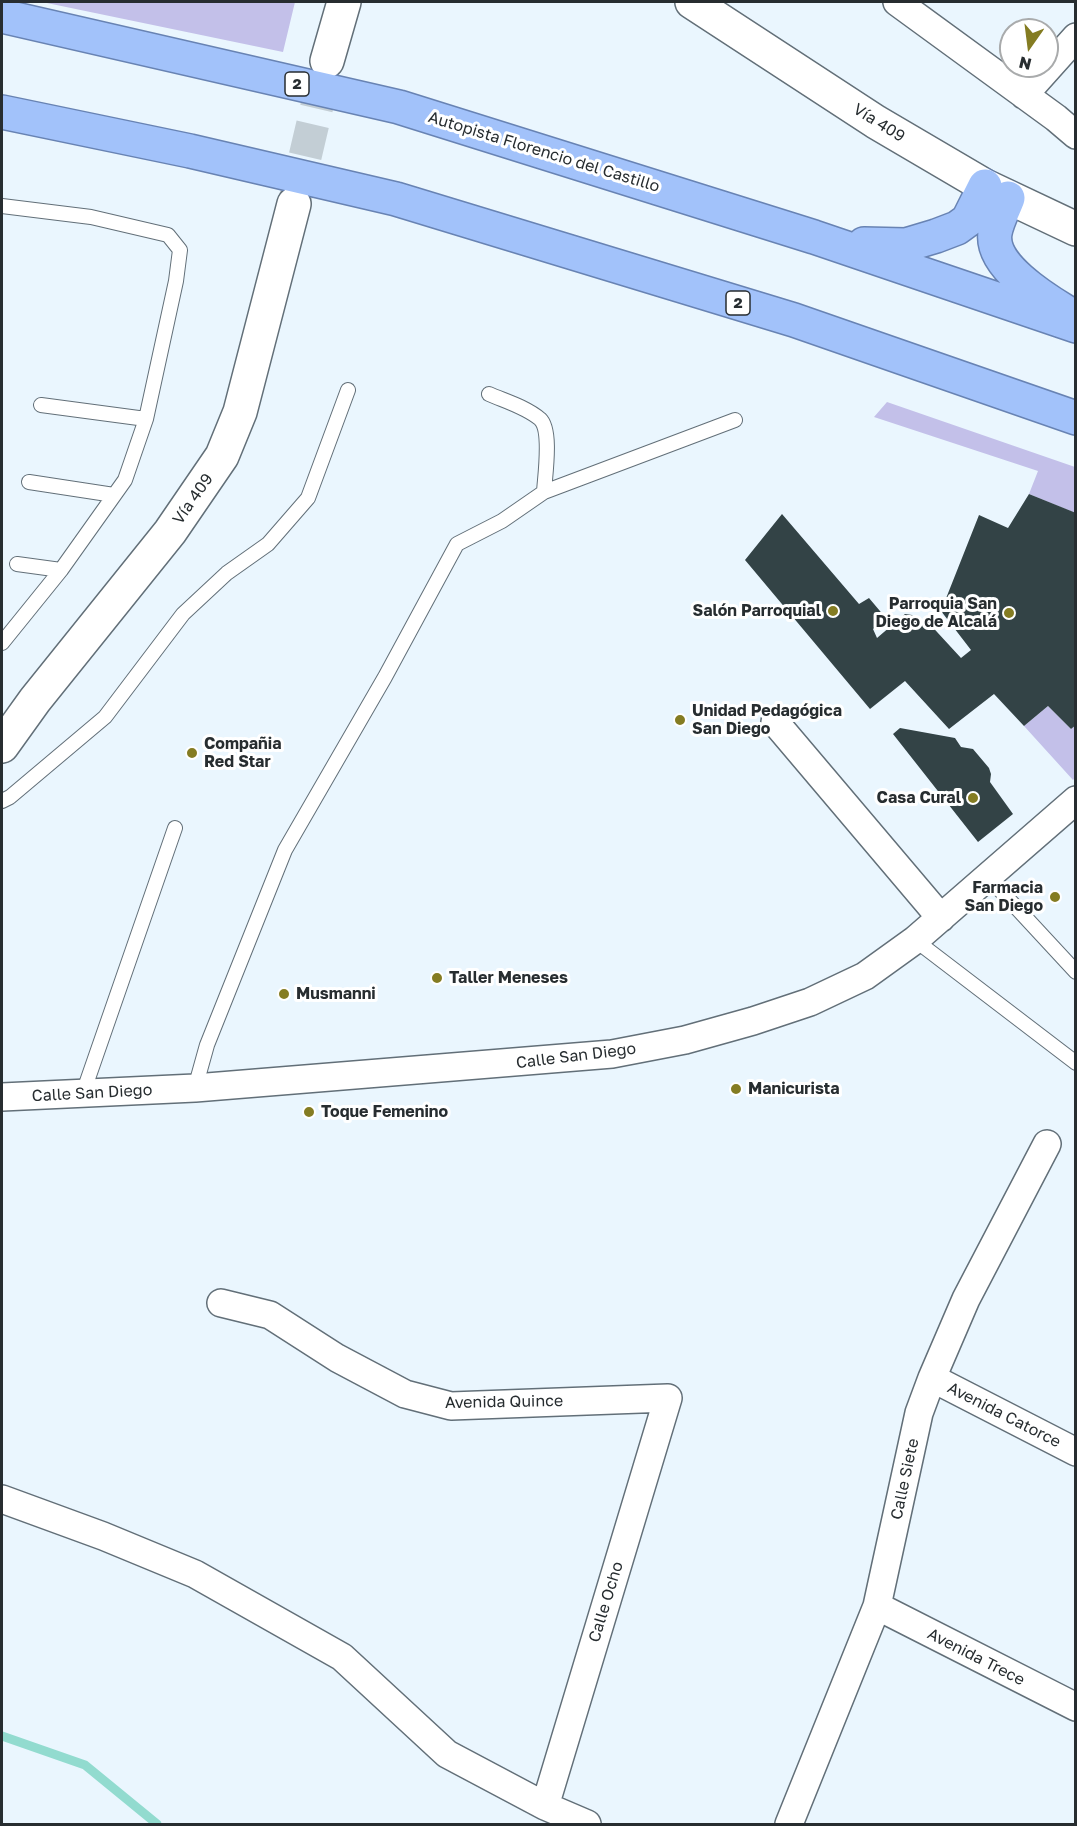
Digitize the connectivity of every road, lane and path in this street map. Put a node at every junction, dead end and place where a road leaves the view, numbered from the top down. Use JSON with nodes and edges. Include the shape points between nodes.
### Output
{"nodes":[{"id":1,"x":344,"y":2,"type":"edge"},
{"id":2,"x":692,"y":2,"type":"edge"},
{"id":3,"x":897,"y":2,"type":"edge"},
{"id":4,"x":2,"y":16,"type":"edge"},
{"id":5,"x":1076,"y":37,"type":"edge"},
{"id":6,"x":327,"y":61,"type":"tunnel mouth"},
{"id":7,"x":1024,"y":95,"type":"junction"},
{"id":8,"x":2,"y":112,"type":"edge"},
{"id":9,"x":1076,"y":135,"type":"edge"},
{"id":10,"x":997,"y":192,"type":"junction"},
{"id":11,"x":294,"y":204,"type":"tunnel mouth"},
{"id":12,"x":2,"y":206,"type":"edge"},
{"id":13,"x":1076,"y":229,"type":"edge"},
{"id":14,"x":814,"y":237,"type":"junction"},
{"id":15,"x":1076,"y":318,"type":"edge"},
{"id":16,"x":1076,"y":326,"type":"edge"},
{"id":17,"x":348,"y":390,"type":"dead end"},
{"id":18,"x":489,"y":394,"type":"dead end"},
{"id":19,"x":41,"y":405,"type":"dead end"},
{"id":20,"x":1076,"y":418,"type":"edge"},
{"id":21,"x":146,"y":419,"type":"junction"},
{"id":22,"x":735,"y":420,"type":"dead end"},
{"id":23,"x":29,"y":482,"type":"dead end"},
{"id":24,"x":544,"y":492,"type":"junction"},
{"id":25,"x":114,"y":495,"type":"junction"},
{"id":26,"x":17,"y":564,"type":"dead end"},
{"id":27,"x":61,"y":570,"type":"junction"},
{"id":28,"x":2,"y":643,"type":"edge"},
{"id":29,"x":775,"y":722,"type":"dead end"},
{"id":30,"x":2,"y":746,"type":"edge"},
{"id":31,"x":1076,"y":800,"type":"edge"},
{"id":32,"x":2,"y":801,"type":"edge"},
{"id":33,"x":175,"y":828,"type":"dead end"},
{"id":34,"x":988,"y":877,"type":"junction"},
{"id":35,"x":940,"y":918,"type":"junction"},
{"id":36,"x":915,"y":940,"type":"junction"},
{"id":37,"x":1076,"y":972,"type":"edge"},
{"id":38,"x":1076,"y":1063,"type":"edge"},
{"id":39,"x":195,"y":1088,"type":"junction"},
{"id":40,"x":82,"y":1093,"type":"junction"},
{"id":41,"x":2,"y":1096,"type":"edge"},
{"id":42,"x":1047,"y":1143,"type":"dead end"},
{"id":43,"x":221,"y":1303,"type":"dead end"},
{"id":44,"x":932,"y":1378,"type":"junction"},
{"id":45,"x":668,"y":1398,"type":"joint"},
{"id":46,"x":1076,"y":1452,"type":"edge"},
{"id":47,"x":2,"y":1499,"type":"edge"},
{"id":48,"x":877,"y":1606,"type":"junction"},
{"id":49,"x":1076,"y":1707,"type":"edge"},
{"id":50,"x":545,"y":1806,"type":"junction"},
{"id":51,"x":587,"y":1824,"type":"edge"},
{"id":52,"x":789,"y":1824,"type":"edge"}],
"edges":[{"from":1,"to":6,"type":"street"},
{"from":2,"to":10,"type":"street","name":"Vía 409","via":[[876,122]]},
{"from":3,"to":7,"type":"street"},
{"from":4,"to":14,"type":"highway","name":"Autopista Florencio del Castillo","number":"2","via":[[399,107]]},
{"from":5,"to":7,"type":"street"},
{"from":7,"to":9,"type":"street"},
{"from":8,"to":20,"type":"highway","number":"2","via":[[396,200],[794,320]]},
{"from":10,"to":13,"type":"street","name":"Vía 409"},
{"from":10,"to":14,"type":"highway","via":[[957,228],[906,245]]},
{"from":10,"to":15,"type":"highway","via":[[995,234],[998,249],[1011,272]]},
{"from":11,"to":30,"type":"street","name":"Vía 409","via":[[240,412],[222,456],[170,532],[34,700]]},
{"from":12,"to":21,"type":"lane","via":[[91,217],[168,235],[180,250]]},
{"from":14,"to":16,"type":"highway","name":"Autopista Florencio del Castillo","number":"2"},
{"from":17,"to":32,"type":"lane","via":[[308,498],[268,544],[227,573],[183,614],[105,717]]},
{"from":18,"to":24,"type":"lane","via":[[541,420],[546,430]]},
{"from":19,"to":21,"type":"lane"},
{"from":21,"to":25,"type":"lane","via":[[125,480]]},
{"from":22,"to":24,"type":"lane"},
{"from":23,"to":25,"type":"lane"},
{"from":24,"to":39,"type":"lane","via":[[502,521],[457,544],[285,850],[207,1045]]},
{"from":25,"to":27,"type":"lane"},
{"from":26,"to":27,"type":"lane"},
{"from":27,"to":28,"type":"lane"},
{"from":29,"to":35,"type":"street"},
{"from":31,"to":34,"type":"street","name":"Calle San Diego"},
{"from":33,"to":40,"type":"lane"},
{"from":34,"to":35,"type":"street","name":"Calle San Diego"},
{"from":34,"to":37,"type":"lane"},
{"from":35,"to":36,"type":"street","name":"Calle San Diego"},
{"from":36,"to":38,"type":"lane"},
{"from":36,"to":39,"type":"street","name":"Calle San Diego","via":[[865,976],[810,1002],[685,1040],[612,1054]]},
{"from":39,"to":40,"type":"street","name":"Calle San Diego"},
{"from":40,"to":41,"type":"street","name":"Calle San Diego"},
{"from":42,"to":44,"type":"street","name":"Calle Siete","via":[[966,1299]]},
{"from":43,"to":45,"type":"street","name":"Avenida Quince","via":[[270,1315],[337,1358],[405,1394],[450,1406]]},
{"from":44,"to":46,"type":"street","name":"Avenida Catorce"},
{"from":44,"to":48,"type":"street","name":"Calle Siete","via":[[919,1413]]},
{"from":45,"to":50,"type":"street","name":"Calle Ocho"},
{"from":47,"to":50,"type":"street","via":[[195,1574],[342,1657],[447,1754]]},
{"from":48,"to":49,"type":"street","name":"Avenida Trece"},
{"from":48,"to":52,"type":"street","name":"Calle Siete"},
{"from":50,"to":51,"type":"street"}]}
